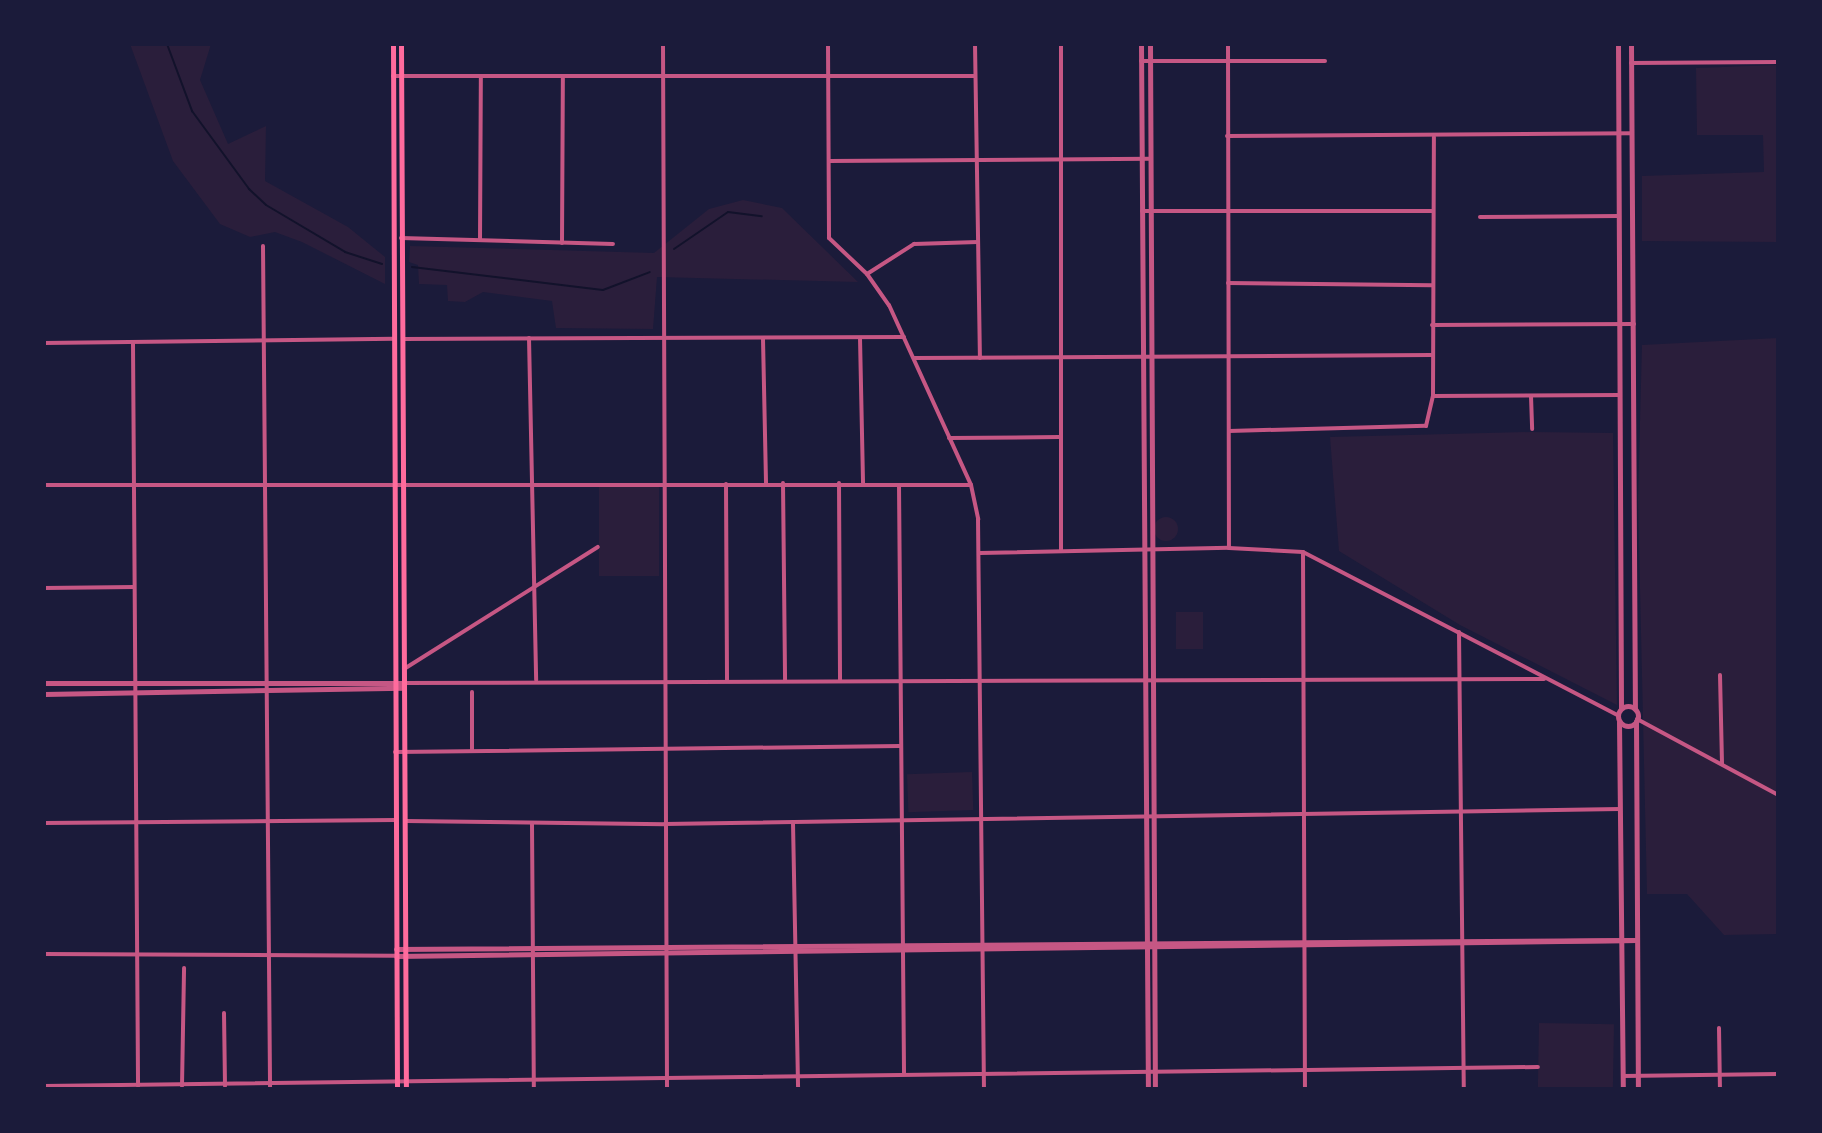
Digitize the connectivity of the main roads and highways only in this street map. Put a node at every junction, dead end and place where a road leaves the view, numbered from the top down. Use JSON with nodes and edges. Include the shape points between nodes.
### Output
{"nodes":[{"id":1,"x":393,"y":44,"type":"edge"},
{"id":2,"x":401,"y":44,"type":"edge"},
{"id":3,"x":394,"y":290,"type":"junction"},
{"id":4,"x":402,"y":290,"type":"junction"},
{"id":5,"x":400,"y":637,"type":"junction"},
{"id":6,"x":397,"y":1086,"type":"edge"},
{"id":7,"x":406,"y":1086,"type":"edge"}],
"edges":[{"from":1,"to":3,"type":"main road"},
{"from":2,"to":4,"type":"main road"},
{"from":3,"to":4,"type":"main road"},
{"from":3,"to":5,"type":"main road"},
{"from":4,"to":5,"type":"main road"},
{"from":5,"to":6,"type":"main road","via":[[395,752]]},
{"from":5,"to":7,"type":"main road","via":[[405,685]]}]}
